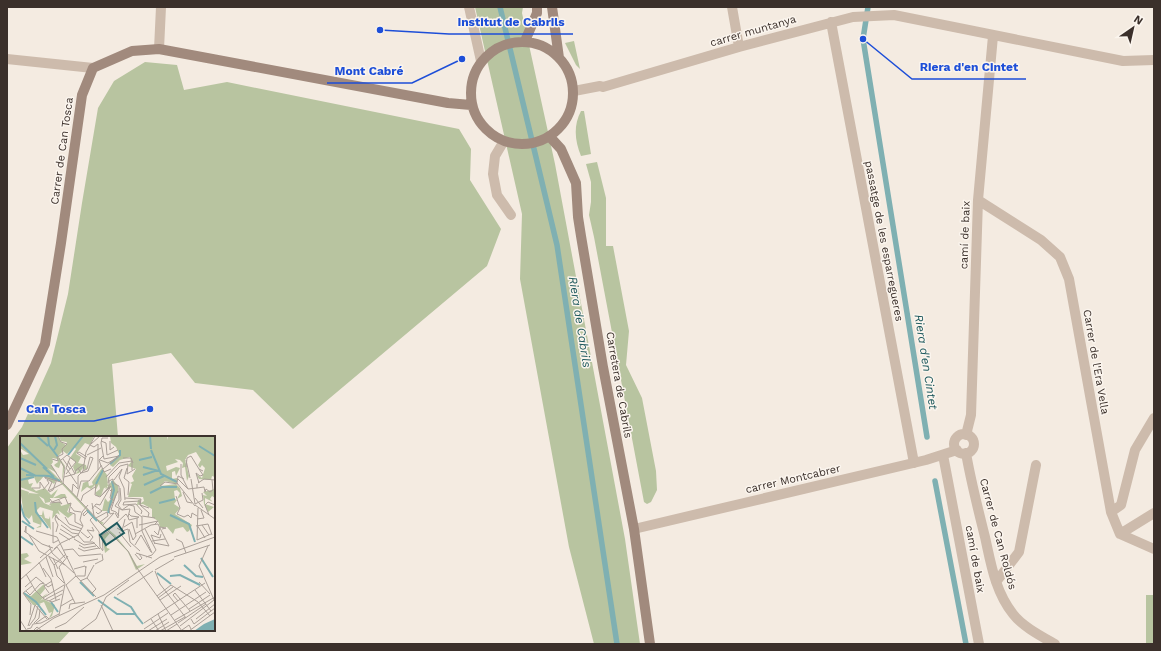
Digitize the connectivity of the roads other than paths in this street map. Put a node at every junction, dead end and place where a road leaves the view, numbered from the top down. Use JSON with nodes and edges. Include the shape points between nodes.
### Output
{"nodes":[{"id":1,"x":161,"y":7,"type":"edge"},
{"id":2,"x":469,"y":7,"type":"edge"},
{"id":3,"x":537,"y":7,"type":"edge"},
{"id":4,"x":552,"y":7,"type":"edge"},
{"id":5,"x":732,"y":7,"type":"edge"},
{"id":6,"x":831,"y":22,"type":"junction"},
{"id":7,"x":993,"y":36,"type":"junction"},
{"id":8,"x":525,"y":41,"type":"junction"},
{"id":9,"x":739,"y":48,"type":"junction"},
{"id":10,"x":159,"y":49,"type":"junction"},
{"id":11,"x":559,"y":58,"type":"junction"},
{"id":12,"x":7,"y":60,"type":"edge"},
{"id":13,"x":1154,"y":60,"type":"edge"},
{"id":14,"x":481,"y":61,"type":"junction"},
{"id":15,"x":93,"y":68,"type":"junction"},
{"id":16,"x":574,"y":91,"type":"junction"},
{"id":17,"x":471,"y":105,"type":"junction"},
{"id":18,"x":550,"y":137,"type":"junction"},
{"id":19,"x":504,"y":142,"type":"junction"},
{"id":20,"x":978,"y":200,"type":"junction"},
{"id":21,"x":510,"y":215,"type":"dead end"},
{"id":22,"x":1154,"y":418,"type":"edge"},
{"id":23,"x":7,"y":425,"type":"edge"},
{"id":24,"x":966,"y":434,"type":"junction"},
{"id":25,"x":962,"y":452,"type":"junction"},
{"id":26,"x":943,"y":455,"type":"junction"},
{"id":27,"x":914,"y":463,"type":"junction"},
{"id":28,"x":1036,"y":465,"type":"dead end"},
{"id":29,"x":1111,"y":512,"type":"junction"},
{"id":30,"x":1154,"y":513,"type":"edge"},
{"id":31,"x":634,"y":529,"type":"junction"},
{"id":32,"x":1120,"y":534,"type":"junction"},
{"id":33,"x":1154,"y":549,"type":"edge"},
{"id":34,"x":996,"y":582,"type":"junction"},
{"id":35,"x":650,"y":644,"type":"edge"},
{"id":36,"x":979,"y":644,"type":"edge"},
{"id":37,"x":1055,"y":644,"type":"edge"}],
"edges":[{"from":1,"to":10,"type":"street"},
{"from":2,"to":14,"type":"street"},
{"from":3,"to":8,"type":"street"},
{"from":4,"to":11,"type":"street"},
{"from":5,"to":9,"type":"street"},
{"from":6,"to":7,"type":"street","name":"carrer muntanya","via":[[853,17],[894,15]]},
{"from":6,"to":9,"type":"street","name":"carrer muntanya"},
{"from":6,"to":27,"type":"street","name":"passatge de les esparregueres"},
{"from":7,"to":13,"type":"street","name":"carrer muntanya","via":[[1123,61]]},
{"from":7,"to":20,"type":"street","name":"camí de baix"},
{"from":8,"to":11,"type":"street","via":[[540,45]]},
{"from":8,"to":14,"type":"street","via":[[508,43],[493,50]]},
{"from":9,"to":16,"type":"street","name":"carrer muntanya","via":[[603,87]]},
{"from":10,"to":15,"type":"street","via":[[132,51]]},
{"from":10,"to":17,"type":"street","via":[[448,103]]},
{"from":11,"to":16,"type":"street","via":[[571,76]]},
{"from":12,"to":15,"type":"street"},
{"from":14,"to":17,"type":"street","via":[[473,75]]},
{"from":15,"to":23,"type":"street","name":"Carrer de Can Tosca","via":[[82,95],[45,344]]},
{"from":16,"to":18,"type":"street","via":[[568,117]]},
{"from":17,"to":19,"type":"street","via":[[478,120],[489,133]]},
{"from":18,"to":19,"type":"street","via":[[530,144]]},
{"from":18,"to":31,"type":"street","name":"Carretera de Cabrils","via":[[561,149],[576,183],[582,242]]},
{"from":19,"to":21,"type":"street","via":[[495,156],[493,174],[497,194]]},
{"from":20,"to":24,"type":"street","name":"camí de baix","via":[[971,415]]},
{"from":20,"to":29,"type":"street","name":"Carrer de l'Era Vella","via":[[1041,240],[1060,257],[1069,279]]},
{"from":22,"to":29,"type":"street","via":[[1135,450],[1121,505]]},
{"from":24,"to":25,"type":"street","via":[[959,436],[955,444]]},
{"from":24,"to":25,"type":"street","via":[[972,438],[974,444],[972,450]]},
{"from":25,"to":26,"type":"street","name":"carrer Montcabrer"},
{"from":25,"to":34,"type":"street","name":"Carrer de Can Roldós"},
{"from":26,"to":27,"type":"street","name":"carrer Montcabrer"},
{"from":26,"to":36,"type":"street","name":"camí de baix"},
{"from":27,"to":31,"type":"street","name":"carrer Montcabrer"},
{"from":28,"to":34,"type":"street","via":[[1019,552]]},
{"from":29,"to":32,"type":"street","name":"Carrer de l'Era Vella"},
{"from":30,"to":32,"type":"street"},
{"from":31,"to":35,"type":"street","name":"Carretera de Cabrils"},
{"from":32,"to":33,"type":"street"},
{"from":34,"to":37,"type":"street","name":"Carrer de Can Roldós","via":[[1002,599],[1014,615],[1035,633]]}]}
